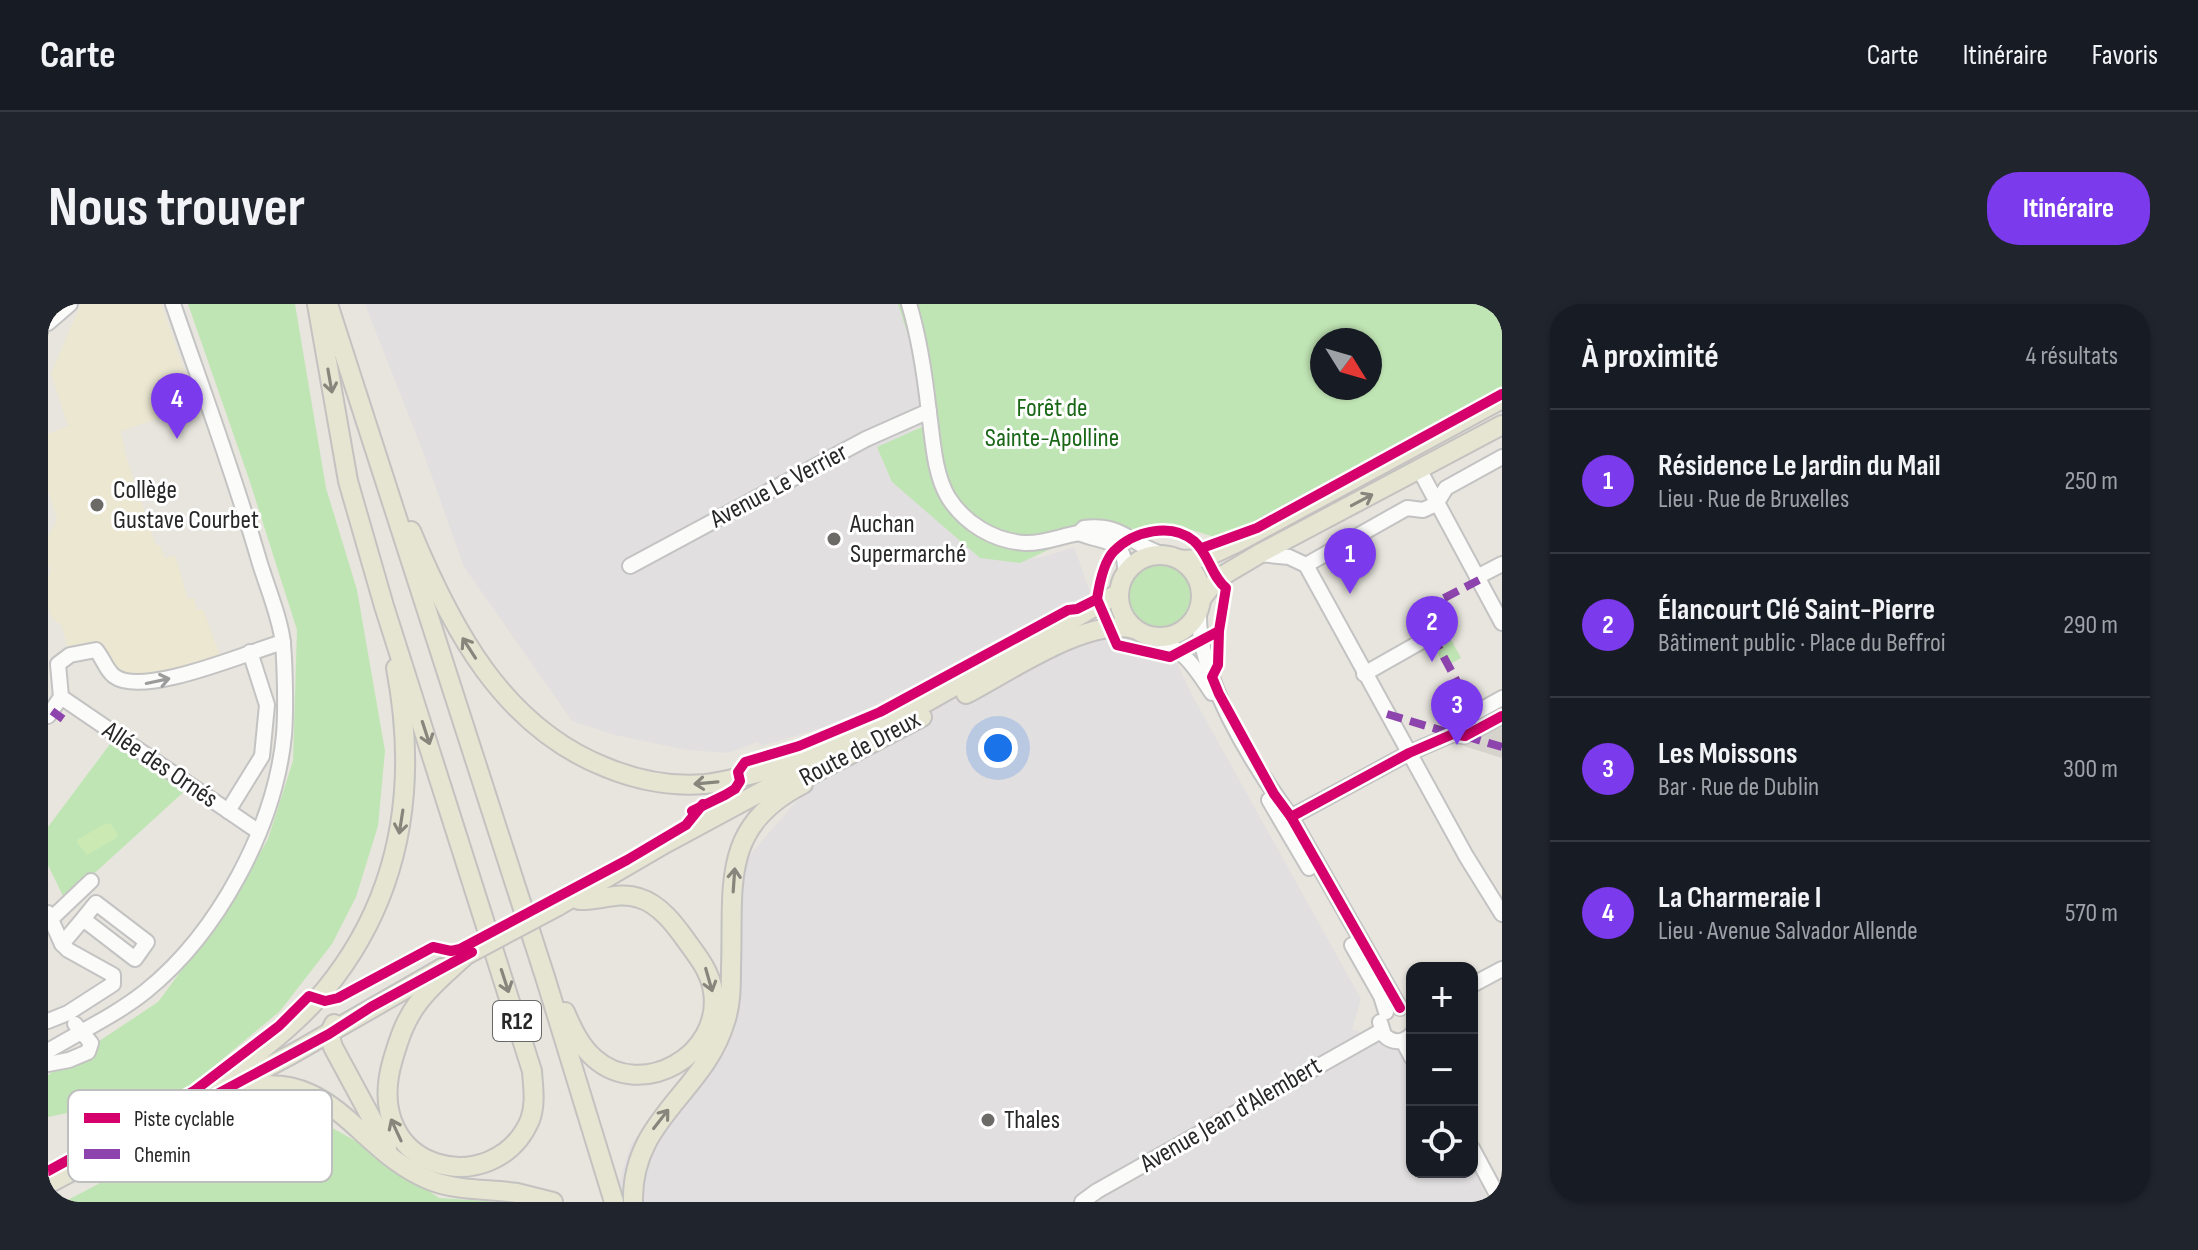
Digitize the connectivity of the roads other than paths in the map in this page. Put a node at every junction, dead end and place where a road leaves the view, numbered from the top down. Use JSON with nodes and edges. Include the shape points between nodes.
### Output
{"nodes":[{"id":1,"x":70,"y":304,"type":"edge"},
{"id":2,"x":173,"y":304,"type":"edge"},
{"id":3,"x":317,"y":304,"type":"edge"},
{"id":4,"x":328,"y":304,"type":"edge"},
{"id":5,"x":909,"y":304,"type":"edge"},
{"id":6,"x":48,"y":323,"type":"edge"},
{"id":7,"x":1502,"y":399,"type":"edge"},
{"id":8,"x":929,"y":411,"type":"junction"},
{"id":9,"x":1502,"y":425,"type":"edge"},
{"id":10,"x":1502,"y":457,"type":"edge"},
{"id":11,"x":1419,"y":469,"type":"junction"},
{"id":12,"x":386,"y":478,"type":"junction"},
{"id":13,"x":1436,"y":504,"type":"junction"},
{"id":14,"x":1079,"y":533,"type":"junction"},
{"id":15,"x":1259,"y":554,"type":"junction"},
{"id":16,"x":1172,"y":557,"type":"junction"},
{"id":17,"x":1502,"y":564,"type":"edge"},
{"id":18,"x":1306,"y":565,"type":"junction"},
{"id":19,"x":630,"y":566,"type":"dead end"},
{"id":20,"x":1477,"y":577,"type":"junction"},
{"id":21,"x":1122,"y":584,"type":"junction"},
{"id":22,"x":1201,"y":604,"type":"junction"},
{"id":23,"x":384,"y":606,"type":"junction"},
{"id":24,"x":1502,"y":623,"type":"edge"},
{"id":25,"x":1134,"y":629,"type":"junction"},
{"id":26,"x":1431,"y":636,"type":"dead end"},
{"id":27,"x":1153,"y":637,"type":"junction"},
{"id":28,"x":283,"y":642,"type":"junction"},
{"id":29,"x":250,"y":652,"type":"junction"},
{"id":30,"x":1364,"y":674,"type":"junction"},
{"id":31,"x":61,"y":697,"type":"junction"},
{"id":32,"x":1502,"y":698,"type":"edge"},
{"id":33,"x":910,"y":712,"type":"junction"},
{"id":34,"x":54,"y":715,"type":"edge"},
{"id":35,"x":1502,"y":716,"type":"edge"},
{"id":36,"x":1453,"y":734,"type":"junction"},
{"id":37,"x":1409,"y":753,"type":"junction"},
{"id":38,"x":845,"y":757,"type":"junction"},
{"id":39,"x":228,"y":811,"type":"junction"},
{"id":40,"x":1291,"y":817,"type":"junction"},
{"id":41,"x":259,"y":832,"type":"junction"},
{"id":42,"x":91,"y":881,"type":"dead end"},
{"id":43,"x":590,"y":888,"type":"junction"},
{"id":44,"x":565,"y":902,"type":"junction"},
{"id":45,"x":1502,"y":914,"type":"edge"},
{"id":46,"x":50,"y":916,"type":"edge"},
{"id":47,"x":83,"y":919,"type":"dead end"},
{"id":48,"x":62,"y":944,"type":"junction"},
{"id":49,"x":466,"y":955,"type":"junction"},
{"id":50,"x":1502,"y":969,"type":"edge"},
{"id":51,"x":546,"y":980,"type":"junction"},
{"id":52,"x":1478,"y":982,"type":"edge"},
{"id":53,"x":1399,"y":1012,"type":"edge"},
{"id":54,"x":68,"y":1013,"type":"junction"},
{"id":55,"x":48,"y":1021,"type":"edge"},
{"id":56,"x":334,"y":1026,"type":"junction"},
{"id":57,"x":1381,"y":1031,"type":"junction"},
{"id":58,"x":80,"y":1032,"type":"junction"},
{"id":59,"x":1406,"y":1038,"type":"edge"},
{"id":60,"x":48,"y":1051,"type":"edge"},
{"id":61,"x":48,"y":1064,"type":"edge"},
{"id":62,"x":220,"y":1083,"type":"junction"},
{"id":63,"x":207,"y":1090,"type":"edge"},
{"id":64,"x":223,"y":1090,"type":"edge"},
{"id":65,"x":241,"y":1090,"type":"edge"},
{"id":66,"x":300,"y":1090,"type":"edge"},
{"id":67,"x":332,"y":1106,"type":"edge"},
{"id":68,"x":392,"y":1156,"type":"junction"},
{"id":69,"x":1478,"y":1159,"type":"edge"},
{"id":70,"x":68,"y":1166,"type":"edge"},
{"id":71,"x":68,"y":1173,"type":"edge"},
{"id":72,"x":1478,"y":1176,"type":"edge"},
{"id":73,"x":48,"y":1177,"type":"edge"},
{"id":74,"x":48,"y":1184,"type":"edge"},
{"id":75,"x":553,"y":1202,"type":"edge"},
{"id":76,"x":614,"y":1202,"type":"edge"},
{"id":77,"x":633,"y":1202,"type":"edge"},
{"id":78,"x":1082,"y":1202,"type":"edge"},
{"id":79,"x":1492,"y":1202,"type":"edge"},
{"id":80,"x":1501,"y":1202,"type":"edge"}],
"edges":[{"from":1,"to":6,"type":"street"},
{"from":2,"to":28,"type":"street","via":[[238,489]]},
{"from":3,"to":23,"type":"main road","number":"R12","one_way":true,"via":[[348,481]]},
{"from":4,"to":12,"type":"main road","number":"R12"},
{"from":5,"to":8,"type":"street"},
{"from":7,"to":16,"type":"main road","via":[[1238,542],[1206,557]]},
{"from":8,"to":14,"type":"street","via":[[942,483],[966,519],[1008,541],[1035,543]]},
{"from":8,"to":19,"type":"street","name":"Avenue Le Verrier","via":[[866,439]]},
{"from":9,"to":11,"type":"main road"},
{"from":10,"to":13,"type":"street","via":[[1446,488]]},
{"from":11,"to":13,"type":"street"},
{"from":15,"to":11,"type":"main road","one_way":true},
{"from":33,"to":12,"type":"main road","number":"R12","one_way":true,"via":[[781,767],[703,784],[630,778],[583,759],[540,731],[483,669],[436,590],[397,489]]},
{"from":12,"to":51,"type":"main road","number":"R12"},
{"from":13,"to":18,"type":"street","via":[[1423,510],[1407,508]]},
{"from":13,"to":20,"type":"street"},
{"from":14,"to":16,"type":"street","via":[[1107,527]]},
{"from":14,"to":21,"type":"street","via":[[1115,546],[1124,560]]},
{"from":15,"to":18,"type":"street"},
{"from":15,"to":22,"type":"main road","via":[[1217,579]]},
{"from":16,"to":21,"type":"main road","via":[[1140,560]]},
{"from":16,"to":22,"type":"main road","via":[[1196,575]]},
{"from":17,"to":20,"type":"street"},
{"from":18,"to":30,"type":"street"},
{"from":20,"to":24,"type":"street"},
{"from":21,"to":25,"type":"main road","via":[[1122,613]]},
{"from":21,"to":33,"type":"main road","name":"Route de Dreux"},
{"from":22,"to":27,"type":"main road","via":[[1181,632]]},
{"from":22,"to":40,"type":"street","via":[[1200,637],[1219,694]]},
{"from":23,"to":49,"type":"main road","number":"R12","one_way":true,"via":[[532,1071],[531,1118],[521,1138],[488,1165],[449,1170],[430,1165],[402,1143],[386,1096],[405,1023],[418,1002]]},
{"from":23,"to":62,"type":"main road","number":"R12","one_way":true,"via":[[406,735],[406,781],[394,857],[367,927],[326,988]]},
{"from":25,"to":27,"type":"main road"},
{"from":25,"to":38,"type":"main road","name":"Route de Dreux","via":[[1115,626],[1070,639]]},
{"from":26,"to":30,"type":"street"},
{"from":27,"to":53,"type":"street","via":[[1181,651],[1210,690],[1381,996]]},
{"from":28,"to":29,"type":"street"},
{"from":28,"to":41,"type":"street","via":[[284,735]]},
{"from":31,"to":29,"type":"street","one_way":true,"via":[[58,664],[88,650],[96,650],[115,677],[142,684]]},
{"from":29,"to":39,"type":"street","via":[[267,705],[262,756]]},
{"from":30,"to":37,"type":"street"},
{"from":31,"to":34,"type":"street"},
{"from":31,"to":39,"type":"street","name":"Allée des Ornés"},
{"from":32,"to":36,"type":"street","via":[[1457,723]]},
{"from":33,"to":43,"type":"main road","name":"Route de Dreux"},
{"from":35,"to":36,"type":"street","via":[[1465,736]]},
{"from":36,"to":37,"type":"street"},
{"from":37,"to":40,"type":"street"},
{"from":37,"to":45,"type":"street"},
{"from":38,"to":43,"type":"main road","name":"Route de Dreux"},
{"from":77,"to":38,"type":"main road","one_way":true,"via":[[642,1148],[714,1050],[726,1020],[734,876],[741,844],[774,800]]},
{"from":39,"to":41,"type":"street","name":"Allée des Ornés"},
{"from":40,"to":53,"type":"street"},
{"from":41,"to":58,"type":"street","via":[[222,904],[186,951],[147,990]]},
{"from":42,"to":46,"type":"street"},
{"from":43,"to":44,"type":"main road","name":"Route de Dreux"},
{"from":44,"to":49,"type":"main road","name":"Route de Dreux","bridge":true},
{"from":44,"to":51,"type":"main road","number":"R12","one_way":true,"via":[[617,895],[640,898],[674,924],[705,967],[713,992],[712,1014],[704,1039],[686,1059],[639,1075],[615,1071],[594,1059],[580,1042],[556,986]]},
{"from":46,"to":48,"type":"street"},
{"from":47,"to":48,"type":"street"},
{"from":48,"to":54,"type":"street","via":[[113,975],[113,984]]},
{"from":49,"to":56,"type":"main road","name":"Route de Dreux"},
{"from":50,"to":52,"type":"street"},
{"from":51,"to":76,"type":"main road","number":"R12"},
{"from":53,"to":57,"type":"street","via":[[1380,1021]]},
{"from":54,"to":55,"type":"street"},
{"from":54,"to":58,"type":"street"},
{"from":56,"to":62,"type":"main road","name":"Route de Dreux"},
{"from":56,"to":64,"type":"main road","name":"Route de Dreux"},
{"from":56,"to":68,"type":"main road"},
{"from":57,"to":59,"type":"street","via":[[1392,1041]]},
{"from":57,"to":78,"type":"street","name":"Avenue Jean d'Alembert"},
{"from":58,"to":60,"type":"street"},
{"from":58,"to":61,"type":"street","via":[[91,1043],[88,1052]]},
{"from":62,"to":63,"type":"main road","name":"Route de Dreux"},
{"from":65,"to":66,"type":"main road","via":[[269,1084]]},
{"from":67,"to":68,"type":"main road"},
{"from":68,"to":75,"type":"main road","via":[[435,1182]]},
{"from":69,"to":80,"type":"street"},
{"from":70,"to":73,"type":"main road","name":"Route de Dreux"},
{"from":71,"to":74,"type":"main road","name":"Route de Dreux"},
{"from":72,"to":79,"type":"street"}]}
